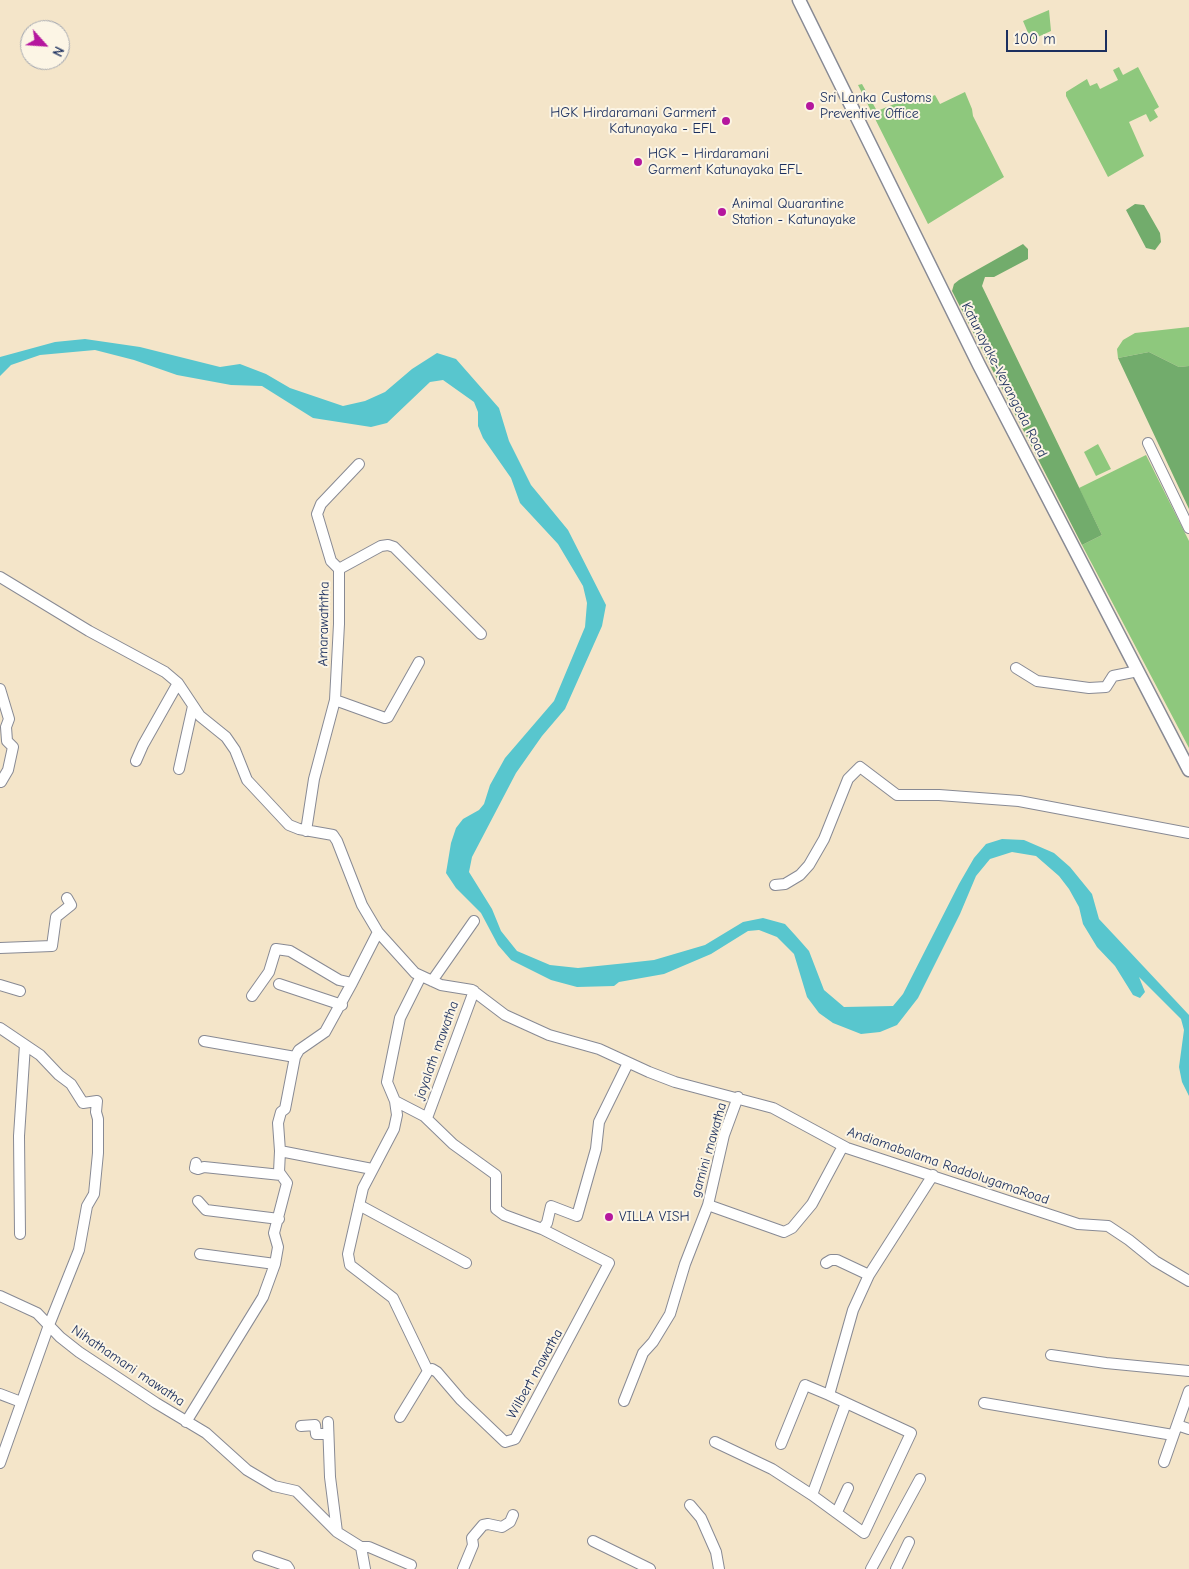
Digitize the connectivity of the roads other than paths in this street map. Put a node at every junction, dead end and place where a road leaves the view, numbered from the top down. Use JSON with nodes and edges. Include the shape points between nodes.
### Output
{"nodes":[{"id":1,"x":798,"y":0,"type":"edge"},
{"id":2,"x":1148,"y":443,"type":"dead end"},
{"id":3,"x":359,"y":464,"type":"dead end"},
{"id":4,"x":1189,"y":528,"type":"edge"},
{"id":5,"x":338,"y":569,"type":"junction"},
{"id":6,"x":0,"y":577,"type":"edge"},
{"id":7,"x":481,"y":634,"type":"dead end"},
{"id":8,"x":420,"y":662,"type":"dead end"},
{"id":9,"x":1016,"y":668,"type":"dead end"},
{"id":10,"x":1138,"y":671,"type":"junction"},
{"id":11,"x":178,"y":683,"type":"junction"},
{"id":12,"x":0,"y":689,"type":"edge"},
{"id":13,"x":335,"y":700,"type":"junction"},
{"id":14,"x":193,"y":706,"type":"junction"},
{"id":15,"x":136,"y":761,"type":"dead end"},
{"id":16,"x":179,"y":769,"type":"dead end"},
{"id":17,"x":1189,"y":770,"type":"edge"},
{"id":18,"x":1,"y":782,"type":"edge"},
{"id":19,"x":306,"y":831,"type":"junction"},
{"id":20,"x":1189,"y":834,"type":"edge"},
{"id":21,"x":775,"y":885,"type":"dead end"},
{"id":22,"x":67,"y":898,"type":"dead end"},
{"id":23,"x":474,"y":921,"type":"dead end"},
{"id":24,"x":378,"y":932,"type":"junction"},
{"id":25,"x":0,"y":948,"type":"edge"},
{"id":26,"x":421,"y":976,"type":"junction"},
{"id":27,"x":432,"y":981,"type":"junction"},
{"id":28,"x":352,"y":983,"type":"junction"},
{"id":29,"x":279,"y":984,"type":"dead end"},
{"id":30,"x":0,"y":985,"type":"edge"},
{"id":31,"x":20,"y":991,"type":"dead end"},
{"id":32,"x":474,"y":991,"type":"junction"},
{"id":33,"x":252,"y":996,"type":"dead end"},
{"id":34,"x":342,"y":1005,"type":"junction"},
{"id":35,"x":0,"y":1028,"type":"edge"},
{"id":36,"x":204,"y":1041,"type":"dead end"},
{"id":37,"x":25,"y":1045,"type":"junction"},
{"id":38,"x":295,"y":1057,"type":"junction"},
{"id":39,"x":628,"y":1063,"type":"junction"},
{"id":40,"x":738,"y":1097,"type":"junction"},
{"id":41,"x":395,"y":1101,"type":"junction"},
{"id":42,"x":427,"y":1118,"type":"junction"},
{"id":43,"x":843,"y":1146,"type":"junction"},
{"id":44,"x":280,"y":1151,"type":"junction"},
{"id":45,"x":196,"y":1163,"type":"dead end"},
{"id":46,"x":372,"y":1169,"type":"junction"},
{"id":47,"x":281,"y":1175,"type":"junction"},
{"id":48,"x":933,"y":1175,"type":"junction"},
{"id":49,"x":198,"y":1201,"type":"dead end"},
{"id":50,"x":708,"y":1204,"type":"junction"},
{"id":51,"x":359,"y":1205,"type":"junction"},
{"id":52,"x":279,"y":1219,"type":"junction"},
{"id":53,"x":542,"y":1229,"type":"junction"},
{"id":54,"x":20,"y":1234,"type":"dead end"},
{"id":55,"x":200,"y":1254,"type":"dead end"},
{"id":56,"x":466,"y":1263,"type":"dead end"},
{"id":57,"x":826,"y":1263,"type":"dead end"},
{"id":58,"x":275,"y":1264,"type":"junction"},
{"id":59,"x":869,"y":1275,"type":"junction"},
{"id":60,"x":1189,"y":1281,"type":"edge"},
{"id":61,"x":0,"y":1296,"type":"edge"},
{"id":62,"x":49,"y":1325,"type":"junction"},
{"id":63,"x":1051,"y":1355,"type":"dead end"},
{"id":64,"x":428,"y":1371,"type":"junction"},
{"id":65,"x":1189,"y":1371,"type":"edge"},
{"id":66,"x":1189,"y":1391,"type":"edge"},
{"id":67,"x":0,"y":1394,"type":"edge"},
{"id":68,"x":829,"y":1395,"type":"junction"},
{"id":69,"x":624,"y":1401,"type":"dead end"},
{"id":70,"x":21,"y":1402,"type":"junction"},
{"id":71,"x":846,"y":1403,"type":"junction"},
{"id":72,"x":984,"y":1403,"type":"dead end"},
{"id":73,"x":1186,"y":1406,"type":"edge"},
{"id":74,"x":400,"y":1417,"type":"dead end"},
{"id":75,"x":186,"y":1422,"type":"junction"},
{"id":76,"x":328,"y":1422,"type":"dead end"},
{"id":77,"x":301,"y":1426,"type":"dead end"},
{"id":78,"x":1189,"y":1429,"type":"edge"},
{"id":79,"x":1175,"y":1430,"type":"junction"},
{"id":80,"x":327,"y":1434,"type":"junction"},
{"id":81,"x":715,"y":1442,"type":"dead end"},
{"id":82,"x":781,"y":1444,"type":"dead end"},
{"id":83,"x":1164,"y":1462,"type":"dead end"},
{"id":84,"x":0,"y":1463,"type":"edge"},
{"id":85,"x":920,"y":1478,"type":"dead end"},
{"id":86,"x":848,"y":1488,"type":"dead end"},
{"id":87,"x":812,"y":1495,"type":"junction"},
{"id":88,"x":690,"y":1505,"type":"dead end"},
{"id":89,"x":837,"y":1512,"type":"junction"},
{"id":90,"x":513,"y":1515,"type":"dead end"},
{"id":91,"x":338,"y":1532,"type":"junction"},
{"id":92,"x":593,"y":1541,"type":"dead end"},
{"id":93,"x":909,"y":1542,"type":"dead end"},
{"id":94,"x":361,"y":1547,"type":"junction"},
{"id":95,"x":258,"y":1556,"type":"dead end"},
{"id":96,"x":411,"y":1565,"type":"dead end"},
{"id":97,"x":289,"y":1569,"type":"edge"},
{"id":98,"x":365,"y":1569,"type":"edge"},
{"id":99,"x":463,"y":1569,"type":"edge"},
{"id":100,"x":650,"y":1569,"type":"edge"},
{"id":101,"x":719,"y":1569,"type":"edge"},
{"id":102,"x":871,"y":1569,"type":"edge"},
{"id":103,"x":896,"y":1569,"type":"edge"}],
"edges":[{"from":1,"to":10,"type":"main road","name":"Katunayake-Veyangoda Road","via":[[979,365]]},
{"from":2,"to":4,"type":"street"},
{"from":3,"to":5,"type":"street","via":[[321,504],[317,514],[330,561]]},
{"from":5,"to":7,"type":"street","name":"Amarawaththa","via":[[381,546],[394,547]]},
{"from":5,"to":13,"type":"street","name":"Amarawaththa","via":[[340,624]]},
{"from":6,"to":11,"type":"street","name":"Andiamabalama RaddolugamaRoad"},
{"from":8,"to":13,"type":"street","via":[[388,718]]},
{"from":9,"to":10,"type":"street","via":[[1037,681],[1089,688],[1106,687],[1113,676]]},
{"from":10,"to":17,"type":"main road","name":"Katunayake-Veyangoda Road"},
{"from":11,"to":14,"type":"street","name":"Andiamabalama RaddolugamaRoad"},
{"from":11,"to":15,"type":"street"},
{"from":12,"to":18,"type":"street","via":[[9,719],[6,740],[13,746],[8,770]]},
{"from":13,"to":19,"type":"street","name":"Amarawaththa","via":[[314,779]]},
{"from":14,"to":16,"type":"street"},
{"from":14,"to":19,"type":"street","name":"Andiamabalama RaddolugamaRoad","via":[[226,737],[247,780],[289,825]]},
{"from":19,"to":24,"type":"street","name":"Andiamabalama RaddolugamaRoad","via":[[332,835],[337,842],[356,893]]},
{"from":20,"to":21,"type":"street","via":[[1019,801],[939,795],[897,796],[860,767],[848,779],[824,839],[809,865],[800,876]]},
{"from":22,"to":25,"type":"street","via":[[71,904],[56,917],[52,946]]},
{"from":23,"to":27,"type":"street"},
{"from":24,"to":26,"type":"street","name":"Andiamabalama RaddolugamaRoad"},
{"from":24,"to":28,"type":"street"},
{"from":26,"to":27,"type":"street","name":"Andiamabalama RaddolugamaRoad"},
{"from":26,"to":41,"type":"street","via":[[400,1018],[387,1082]]},
{"from":27,"to":32,"type":"street","name":"Andiamabalama RaddolugamaRoad"},
{"from":28,"to":33,"type":"street","via":[[339,980],[290,951],[276,949],[269,972]]},
{"from":28,"to":34,"type":"street"},
{"from":29,"to":34,"type":"street"},
{"from":30,"to":31,"type":"street"},
{"from":32,"to":39,"type":"street","name":"Andiamabalama RaddolugamaRoad","via":[[505,1015],[548,1035],[599,1049]]},
{"from":32,"to":42,"type":"street","name":"jayalath mawatha"},
{"from":34,"to":38,"type":"street","via":[[326,1032],[299,1050]]},
{"from":35,"to":37,"type":"street"},
{"from":36,"to":38,"type":"street"},
{"from":37,"to":54,"type":"street","via":[[19,1136]]},
{"from":37,"to":62,"type":"street","via":[[72,1084],[83,1104],[97,1101],[98,1153],[94,1194],[87,1206],[80,1250]]},
{"from":38,"to":44,"type":"street","via":[[285,1109],[278,1123]]},
{"from":39,"to":40,"type":"street","name":"Andiamabalama RaddolugamaRoad","via":[[675,1082]]},
{"from":39,"to":53,"type":"street","via":[[600,1122],[596,1149],[577,1216],[551,1206],[548,1223]]},
{"from":40,"to":43,"type":"street","name":"Andiamabalama RaddolugamaRoad","via":[[773,1108]]},
{"from":40,"to":50,"type":"street","name":"gamini mawatha","via":[[724,1135]]},
{"from":41,"to":42,"type":"street"},
{"from":41,"to":46,"type":"street","via":[[394,1129]]},
{"from":42,"to":53,"type":"street","via":[[454,1144],[496,1175],[496,1209]]},
{"from":43,"to":48,"type":"street","name":"Andiamabalama RaddolugamaRoad"},
{"from":43,"to":50,"type":"street","via":[[812,1204],[792,1228],[784,1232]]},
{"from":44,"to":46,"type":"street"},
{"from":44,"to":47,"type":"street"},
{"from":45,"to":47,"type":"street","via":[[195,1168],[198,1169]]},
{"from":46,"to":51,"type":"street"},
{"from":47,"to":52,"type":"street","via":[[287,1183]]},
{"from":48,"to":59,"type":"street"},
{"from":48,"to":60,"type":"street","name":"Andiamabalama RaddolugamaRoad","via":[[1078,1224],[1108,1226],[1155,1261]]},
{"from":49,"to":52,"type":"street","via":[[206,1210]]},
{"from":50,"to":69,"type":"street","name":"gamini mawatha","via":[[670,1314],[643,1352]]},
{"from":51,"to":56,"type":"street"},
{"from":51,"to":64,"type":"street","via":[[348,1254],[350,1265],[393,1298]]},
{"from":52,"to":58,"type":"street","via":[[274,1233],[278,1247]]},
{"from":53,"to":64,"type":"street","name":"Wilbert mawatha","via":[[609,1263],[515,1440],[504,1442],[437,1372]]},
{"from":55,"to":58,"type":"street"},
{"from":57,"to":59,"type":"street","via":[[837,1260]]},
{"from":58,"to":75,"type":"street","via":[[262,1297]]},
{"from":59,"to":68,"type":"street","via":[[853,1310]]},
{"from":61,"to":62,"type":"street","name":"Nihathamani mawatha","via":[[37,1313]]},
{"from":62,"to":70,"type":"street"},
{"from":62,"to":75,"type":"street","name":"Nihathamani mawatha","via":[[79,1352]]},
{"from":63,"to":65,"type":"street","via":[[1106,1364]]},
{"from":64,"to":74,"type":"street"},
{"from":66,"to":73,"type":"street"},
{"from":67,"to":70,"type":"street"},
{"from":68,"to":71,"type":"street"},
{"from":68,"to":82,"type":"street","via":[[805,1385]]},
{"from":70,"to":84,"type":"street"},
{"from":71,"to":87,"type":"street"},
{"from":71,"to":89,"type":"street","via":[[911,1433],[864,1533]]},
{"from":72,"to":79,"type":"street"},
{"from":73,"to":79,"type":"street"},
{"from":75,"to":91,"type":"street","name":"Nihathamani mawatha","via":[[206,1433],[238,1464],[274,1486],[296,1491]]},
{"from":76,"to":80,"type":"street"},
{"from":77,"to":80,"type":"street","via":[[315,1425],[316,1434]]},
{"from":78,"to":79,"type":"street"},
{"from":79,"to":83,"type":"street"},
{"from":80,"to":91,"type":"street"},
{"from":81,"to":87,"type":"street","via":[[772,1469]]},
{"from":85,"to":102,"type":"street"},
{"from":86,"to":89,"type":"street"},
{"from":87,"to":89,"type":"street"},
{"from":88,"to":101,"type":"street","via":[[701,1518],[716,1552]]},
{"from":90,"to":99,"type":"street","via":[[510,1522],[502,1527],[483,1525],[472,1538],[473,1545]]},
{"from":91,"to":94,"type":"street","name":"Nihathamani mawatha"},
{"from":92,"to":100,"type":"street"},
{"from":93,"to":103,"type":"street"},
{"from":94,"to":96,"type":"street","name":"Nihathamani mawatha","via":[[369,1547]]},
{"from":94,"to":98,"type":"street"},
{"from":95,"to":97,"type":"street"}]}
